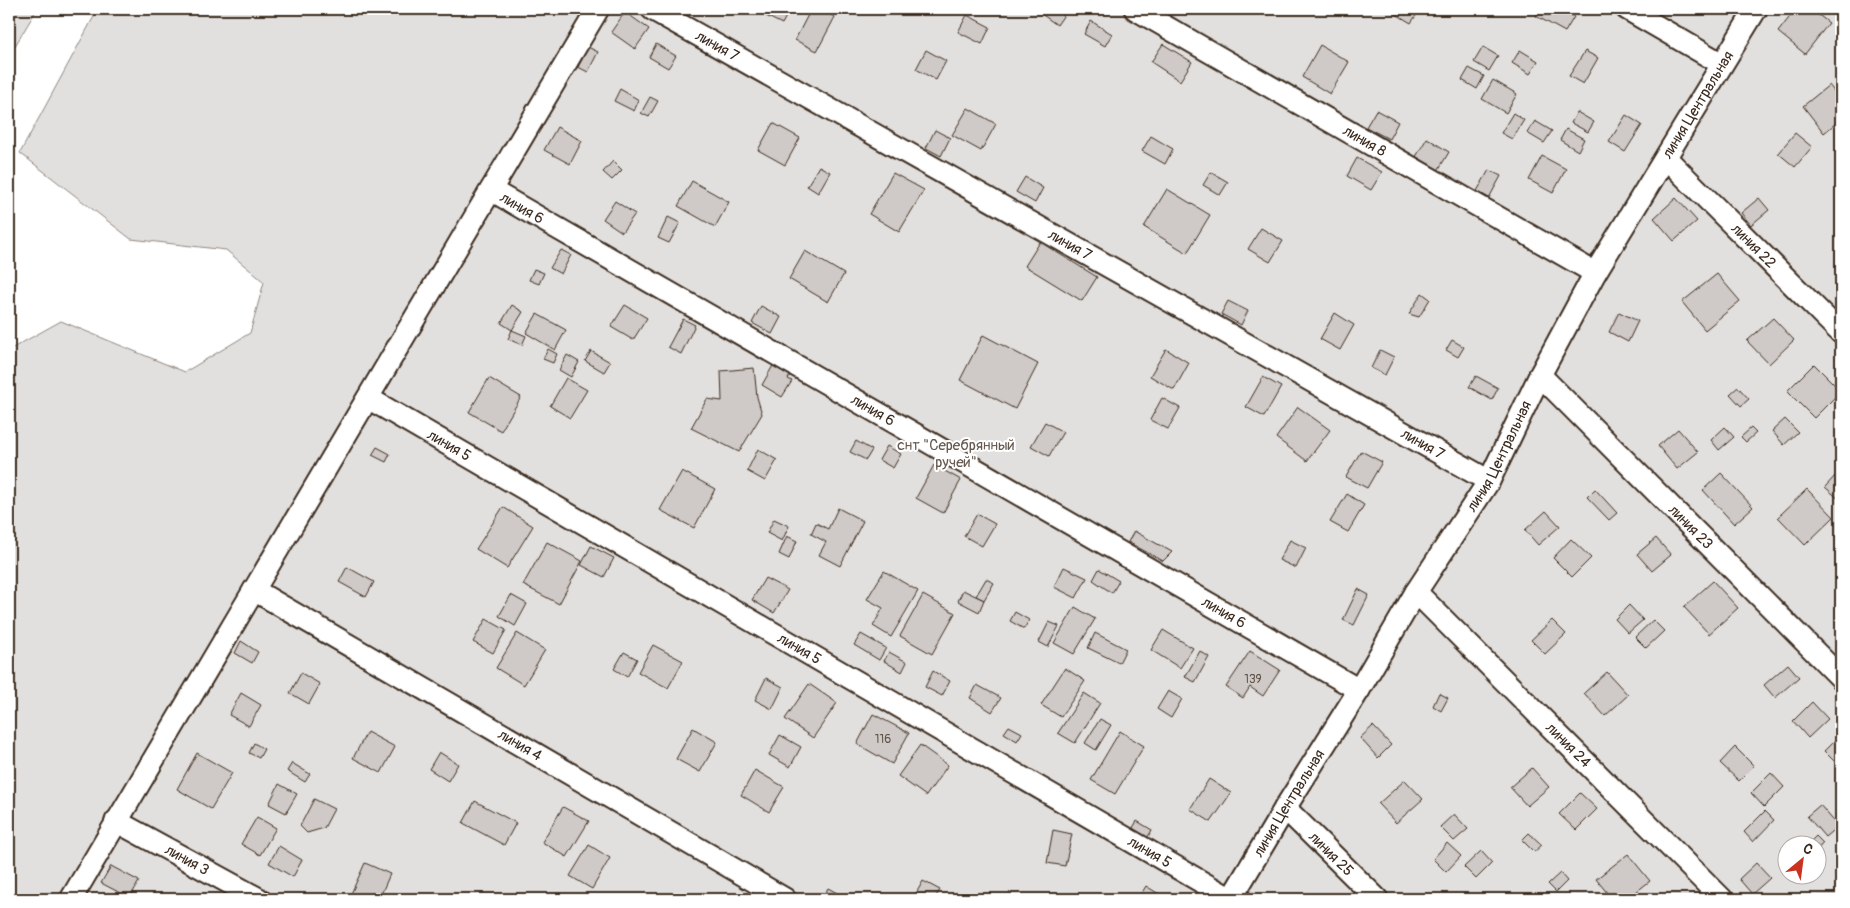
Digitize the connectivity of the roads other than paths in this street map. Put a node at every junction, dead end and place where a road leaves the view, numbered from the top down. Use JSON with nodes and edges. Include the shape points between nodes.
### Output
{"nodes":[{"id":1,"x":598,"y":9,"type":"edge"},
{"id":2,"x":652,"y":9,"type":"edge"},
{"id":3,"x":1135,"y":9,"type":"edge"},
{"id":4,"x":1627,"y":9,"type":"edge"},
{"id":5,"x":1756,"y":9,"type":"edge"},
{"id":6,"x":1722,"y":64,"type":"junction"},
{"id":7,"x":1666,"y":158,"type":"junction"},
{"id":8,"x":491,"y":190,"type":"junction"},
{"id":9,"x":1595,"y":273,"type":"junction"},
{"id":10,"x":1841,"y":333,"type":"edge"},
{"id":11,"x":1540,"y":375,"type":"junction"},
{"id":12,"x":368,"y":398,"type":"junction"},
{"id":13,"x":1489,"y":481,"type":"junction"},
{"id":14,"x":254,"y":590,"type":"junction"},
{"id":15,"x":1416,"y":592,"type":"junction"},
{"id":16,"x":1841,"y":678,"type":"edge"},
{"id":17,"x":1359,"y":690,"type":"junction"},
{"id":18,"x":1285,"y":808,"type":"junction"},
{"id":19,"x":116,"y":820,"type":"junction"},
{"id":20,"x":70,"y":899,"type":"edge"},
{"id":21,"x":259,"y":899,"type":"edge"},
{"id":22,"x":785,"y":899,"type":"edge"},
{"id":23,"x":1231,"y":899,"type":"edge"},
{"id":24,"x":1377,"y":899,"type":"edge"},
{"id":25,"x":1722,"y":899,"type":"edge"}],
"edges":[{"from":1,"to":8,"type":"street"},
{"from":2,"to":13,"type":"street","name":"линия 7"},
{"from":3,"to":9,"type":"street","name":"линия 8"},
{"from":4,"to":6,"type":"street"},
{"from":5,"to":6,"type":"street","name":"линия Центральная"},
{"from":6,"to":7,"type":"street","name":"линия Центральная"},
{"from":7,"to":9,"type":"street","name":"линия Центральная"},
{"from":7,"to":10,"type":"street","name":"линия 22"},
{"from":8,"to":12,"type":"street"},
{"from":8,"to":17,"type":"street","name":"линия 6"},
{"from":9,"to":11,"type":"street","name":"линия Центральная"},
{"from":11,"to":13,"type":"street","name":"линия Центральная"},
{"from":11,"to":16,"type":"street","name":"линия 23"},
{"from":12,"to":14,"type":"street"},
{"from":12,"to":23,"type":"street","name":"линия 5"},
{"from":13,"to":15,"type":"street","name":"линия Центральная"},
{"from":14,"to":19,"type":"street"},
{"from":14,"to":22,"type":"street","name":"линия 4"},
{"from":15,"to":17,"type":"street","name":"линия Центральная"},
{"from":15,"to":25,"type":"street","name":"линия 24"},
{"from":17,"to":18,"type":"street","name":"линия Центральная"},
{"from":18,"to":23,"type":"street","name":"линия Центральная"},
{"from":18,"to":24,"type":"street","name":"линия 25"},
{"from":19,"to":20,"type":"street"},
{"from":19,"to":21,"type":"street","name":"линия 3"}]}
